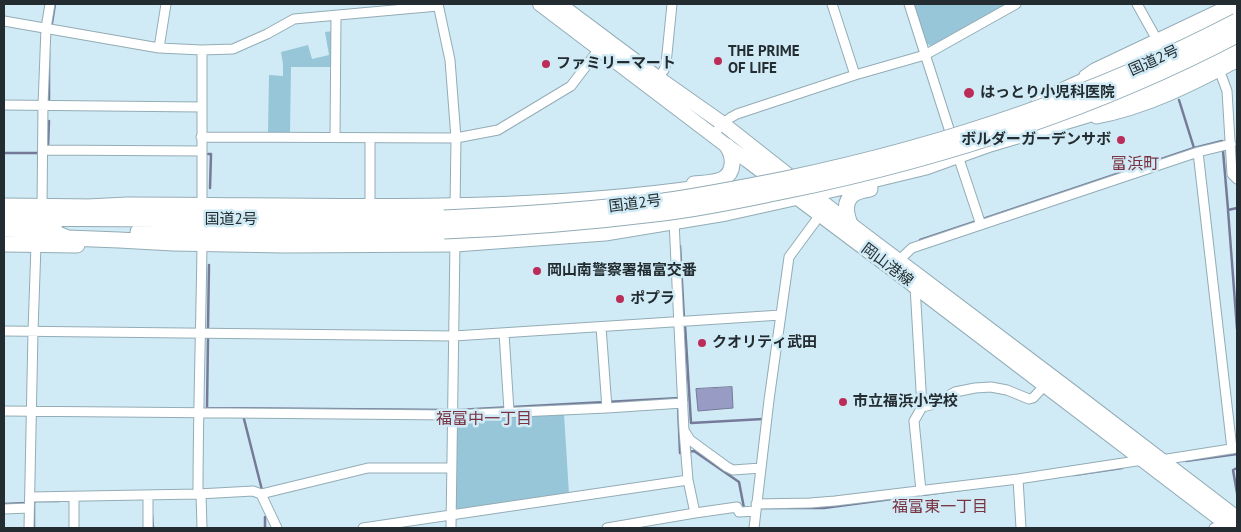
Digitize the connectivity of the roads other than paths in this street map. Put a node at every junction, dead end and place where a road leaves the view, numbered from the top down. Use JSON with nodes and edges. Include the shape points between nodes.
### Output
{"nodes":[{"id":1,"x":50,"y":4,"type":"edge"},
{"id":2,"x":166,"y":4,"type":"edge"},
{"id":3,"x":540,"y":4,"type":"edge"},
{"id":4,"x":672,"y":4,"type":"edge"},
{"id":5,"x":832,"y":4,"type":"edge"},
{"id":6,"x":909,"y":4,"type":"edge"},
{"id":7,"x":1016,"y":4,"type":"edge"},
{"id":8,"x":1137,"y":4,"type":"edge"},
{"id":9,"x":1229,"y":4,"type":"edge"},
{"id":10,"x":438,"y":5,"type":"edge"},
{"id":11,"x":558,"y":6,"type":"edge"},
{"id":12,"x":1237,"y":9,"type":"edge"},
{"id":13,"x":336,"y":16,"type":"junction"},
{"id":14,"x":4,"y":21,"type":"edge"},
{"id":15,"x":1237,"y":21,"type":"edge"},
{"id":16,"x":46,"y":28,"type":"junction"},
{"id":17,"x":1237,"y":35,"type":"edge"},
{"id":18,"x":1156,"y":38,"type":"junction"},
{"id":19,"x":159,"y":48,"type":"junction"},
{"id":20,"x":599,"y":49,"type":"junction"},
{"id":21,"x":202,"y":50,"type":"junction"},
{"id":22,"x":1237,"y":52,"type":"edge"},
{"id":23,"x":925,"y":55,"type":"junction"},
{"id":24,"x":1237,"y":63,"type":"edge"},
{"id":25,"x":1220,"y":72,"type":"junction"},
{"id":26,"x":855,"y":76,"type":"junction"},
{"id":27,"x":654,"y":83,"type":"junction"},
{"id":28,"x":1060,"y":92,"type":"junction"},
{"id":29,"x":4,"y":105,"type":"edge"},
{"id":30,"x":43,"y":105,"type":"junction"},
{"id":31,"x":202,"y":107,"type":"junction"},
{"id":32,"x":722,"y":124,"type":"junction"},
{"id":33,"x":1043,"y":128,"type":"junction"},
{"id":34,"x":950,"y":132,"type":"junction"},
{"id":35,"x":713,"y":136,"type":"junction"},
{"id":36,"x":201,"y":137,"type":"junction"},
{"id":37,"x":335,"y":137,"type":"junction"},
{"id":38,"x":370,"y":138,"type":"junction"},
{"id":39,"x":456,"y":138,"type":"junction"},
{"id":40,"x":990,"y":144,"type":"junction"},
{"id":41,"x":1231,"y":144,"type":"junction"},
{"id":42,"x":727,"y":146,"type":"junction"},
{"id":43,"x":45,"y":151,"type":"junction"},
{"id":44,"x":201,"y":151,"type":"junction"},
{"id":45,"x":1198,"y":152,"type":"junction"},
{"id":46,"x":958,"y":156,"type":"junction"},
{"id":47,"x":926,"y":167,"type":"junction"},
{"id":48,"x":768,"y":176,"type":"junction"},
{"id":49,"x":783,"y":179,"type":"junction"},
{"id":50,"x":1237,"y":179,"type":"edge"},
{"id":51,"x":803,"y":192,"type":"junction"},
{"id":52,"x":654,"y":194,"type":"junction"},
{"id":53,"x":202,"y":205,"type":"junction"},
{"id":54,"x":4,"y":206,"type":"edge"},
{"id":55,"x":42,"y":206,"type":"junction"},
{"id":56,"x":370,"y":206,"type":"junction"},
{"id":57,"x":455,"y":206,"type":"junction"},
{"id":58,"x":88,"y":207,"type":"junction"},
{"id":59,"x":820,"y":215,"type":"junction"},
{"id":60,"x":4,"y":218,"type":"edge"},
{"id":61,"x":196,"y":220,"type":"junction"},
{"id":62,"x":674,"y":221,"type":"junction"},
{"id":63,"x":444,"y":224,"type":"junction"},
{"id":64,"x":850,"y":224,"type":"junction"},
{"id":65,"x":981,"y":225,"type":"junction"},
{"id":66,"x":4,"y":229,"type":"edge"},
{"id":67,"x":47,"y":230,"type":"junction"},
{"id":68,"x":173,"y":243,"type":"junction"},
{"id":69,"x":4,"y":244,"type":"edge"},
{"id":70,"x":202,"y":244,"type":"junction"},
{"id":71,"x":455,"y":244,"type":"junction"},
{"id":72,"x":36,"y":245,"type":"junction"},
{"id":73,"x":895,"y":264,"type":"junction"},
{"id":74,"x":915,"y":286,"type":"junction"},
{"id":75,"x":781,"y":315,"type":"junction"},
{"id":76,"x":683,"y":321,"type":"junction"},
{"id":77,"x":601,"y":326,"type":"junction"},
{"id":78,"x":4,"y":331,"type":"edge"},
{"id":79,"x":33,"y":332,"type":"junction"},
{"id":80,"x":201,"y":333,"type":"junction"},
{"id":81,"x":504,"y":333,"type":"junction"},
{"id":82,"x":454,"y":336,"type":"junction"},
{"id":83,"x":1045,"y":385,"type":"junction"},
{"id":84,"x":681,"y":401,"type":"junction"},
{"id":85,"x":606,"y":404,"type":"junction"},
{"id":86,"x":922,"y":407,"type":"junction"},
{"id":87,"x":509,"y":409,"type":"junction"},
{"id":88,"x":4,"y":411,"type":"edge"},
{"id":89,"x":32,"y":411,"type":"junction"},
{"id":90,"x":198,"y":412,"type":"junction"},
{"id":91,"x":453,"y":414,"type":"junction"},
{"id":92,"x":684,"y":431,"type":"junction"},
{"id":93,"x":1235,"y":449,"type":"edge"},
{"id":94,"x":1143,"y":460,"type":"junction"},
{"id":95,"x":1162,"y":460,"type":"junction"},
{"id":96,"x":452,"y":468,"type":"junction"},
{"id":97,"x":761,"y":468,"type":"junction"},
{"id":98,"x":688,"y":480,"type":"junction"},
{"id":99,"x":1018,"y":481,"type":"junction"},
{"id":100,"x":921,"y":491,"type":"junction"},
{"id":101,"x":261,"y":494,"type":"junction"},
{"id":102,"x":200,"y":496,"type":"junction"},
{"id":103,"x":148,"y":498,"type":"junction"},
{"id":104,"x":74,"y":499,"type":"junction"},
{"id":105,"x":30,"y":502,"type":"junction"},
{"id":106,"x":756,"y":507,"type":"junction"},
{"id":107,"x":4,"y":508,"type":"edge"},
{"id":108,"x":695,"y":513,"type":"junction"},
{"id":109,"x":451,"y":515,"type":"junction"},
{"id":110,"x":1232,"y":524,"type":"edge"},
{"id":111,"x":29,"y":528,"type":"edge"},
{"id":112,"x":74,"y":528,"type":"edge"},
{"id":113,"x":148,"y":528,"type":"edge"},
{"id":114,"x":202,"y":528,"type":"edge"},
{"id":115,"x":277,"y":528,"type":"edge"},
{"id":116,"x":363,"y":528,"type":"edge"},
{"id":117,"x":451,"y":528,"type":"edge"},
{"id":118,"x":607,"y":528,"type":"edge"},
{"id":119,"x":754,"y":528,"type":"edge"},
{"id":120,"x":1021,"y":528,"type":"edge"},
{"id":121,"x":1214,"y":528,"type":"edge"}],
"edges":[{"from":1,"to":16,"type":"street"},
{"from":2,"to":19,"type":"street"},
{"from":3,"to":11,"type":"main road"},
{"from":4,"to":27,"type":"street","via":[[666,64]]},
{"from":5,"to":26,"type":"street"},
{"from":6,"to":23,"type":"street"},
{"from":7,"to":23,"type":"street"},
{"from":8,"to":18,"type":"street"},
{"from":9,"to":18,"type":"street"},
{"from":10,"to":13,"type":"street"},
{"from":10,"to":39,"type":"street","via":[[450,60]]},
{"from":11,"to":20,"type":"main road"},
{"from":11,"to":27,"type":"main road"},
{"from":12,"to":28,"type":"highway"},
{"from":13,"to":21,"type":"street","via":[[294,20],[233,49]]},
{"from":13,"to":37,"type":"street"},
{"from":14,"to":16,"type":"street"},
{"from":15,"to":63,"type":"highway","name":"国道2号","bridge":true,"via":[[1174,53],[1089,89],[902,152],[771,182],[664,200]]},
{"from":16,"to":19,"type":"street"},
{"from":16,"to":30,"type":"street"},
{"from":17,"to":63,"type":"highway","name":"国道2号","bridge":true,"via":[[1065,112],[971,144],[864,174],[664,213],[555,225]]},
{"from":18,"to":28,"type":"street","via":[[1094,68]]},
{"from":19,"to":21,"type":"street"},
{"from":20,"to":27,"type":"main road"},
{"from":20,"to":39,"type":"street","via":[[571,86],[498,130]]},
{"from":21,"to":31,"type":"street"},
{"from":22,"to":33,"type":"highway","via":[[1134,99]]},
{"from":23,"to":26,"type":"street"},
{"from":23,"to":34,"type":"street"},
{"from":24,"to":25,"type":"street"},
{"from":25,"to":33,"type":"street","via":[[1133,110]]},
{"from":25,"to":41,"type":"street","via":[[1227,91]]},
{"from":26,"to":32,"type":"street","via":[[737,114]]},
{"from":27,"to":32,"type":"main road"},
{"from":27,"to":35,"type":"main road"},
{"from":28,"to":34,"type":"highway"},
{"from":29,"to":30,"type":"street"},
{"from":30,"to":31,"type":"street"},
{"from":30,"to":43,"type":"street"},
{"from":31,"to":36,"type":"street"},
{"from":32,"to":35,"type":"street"},
{"from":32,"to":49,"type":"main road"},
{"from":33,"to":40,"type":"highway"},
{"from":34,"to":49,"type":"highway"},
{"from":35,"to":42,"type":"main road"},
{"from":36,"to":37,"type":"street"},
{"from":36,"to":44,"type":"street"},
{"from":37,"to":38,"type":"street"},
{"from":38,"to":39,"type":"street"},
{"from":38,"to":56,"type":"street"},
{"from":39,"to":57,"type":"street"},
{"from":40,"to":46,"type":"highway"},
{"from":40,"to":51,"type":"highway","via":[[956,148]]},
{"from":41,"to":45,"type":"street"},
{"from":41,"to":50,"type":"street","via":[[1232,174]]},
{"from":42,"to":48,"type":"main road"},
{"from":42,"to":52,"type":"highway","via":[[732,163],[723,180],[668,188]]},
{"from":43,"to":44,"type":"street"},
{"from":43,"to":55,"type":"street"},
{"from":44,"to":53,"type":"street"},
{"from":45,"to":65,"type":"street"},
{"from":45,"to":93,"type":"street"},
{"from":46,"to":47,"type":"highway"},
{"from":46,"to":65,"type":"street"},
{"from":47,"to":51,"type":"highway"},
{"from":47,"to":64,"type":"highway","via":[[904,180],[851,195],[846,209]]},
{"from":48,"to":49,"type":"highway"},
{"from":48,"to":52,"type":"highway"},
{"from":49,"to":51,"type":"highway"},
{"from":51,"to":59,"type":"main road","name":"岡山港線"},
{"from":51,"to":62,"type":"highway","via":[[726,213]]},
{"from":51,"to":64,"type":"main road","name":"岡山港線"},
{"from":52,"to":57,"type":"highway","via":[[566,202]]},
{"from":53,"to":56,"type":"highway"},
{"from":53,"to":58,"type":"highway"},
{"from":54,"to":55,"type":"highway"},
{"from":55,"to":58,"type":"highway"},
{"from":56,"to":57,"type":"highway"},
{"from":57,"to":71,"type":"street"},
{"from":58,"to":61,"type":"highway","via":[[178,212]]},
{"from":59,"to":73,"type":"main road","name":"岡山港線"},
{"from":59,"to":75,"type":"street","via":[[789,257]]},
{"from":60,"to":61,"type":"highway","name":"国道2号"},
{"from":61,"to":63,"type":"highway","name":"国道2号"},
{"from":62,"to":71,"type":"highway","via":[[605,233]]},
{"from":62,"to":76,"type":"street"},
{"from":63,"to":67,"type":"highway","name":"国道2号","via":[[321,233]]},
{"from":64,"to":73,"type":"main road","name":"岡山港線"},
{"from":65,"to":73,"type":"street","via":[[912,248]]},
{"from":66,"to":67,"type":"highway","name":"国道2号"},
{"from":67,"to":68,"type":"highway","via":[[68,238]]},
{"from":68,"to":70,"type":"highway"},
{"from":68,"to":72,"type":"highway"},
{"from":69,"to":72,"type":"highway"},
{"from":70,"to":71,"type":"highway"},
{"from":70,"to":80,"type":"street"},
{"from":71,"to":82,"type":"street"},
{"from":72,"to":79,"type":"street"},
{"from":73,"to":74,"type":"main road","name":"岡山港線"},
{"from":73,"to":95,"type":"main road","name":"岡山港線"},
{"from":74,"to":83,"type":"main road","name":"岡山港線"},
{"from":74,"to":86,"type":"street"},
{"from":75,"to":76,"type":"street"},
{"from":75,"to":97,"type":"street"},
{"from":76,"to":77,"type":"street"},
{"from":76,"to":84,"type":"street"},
{"from":77,"to":81,"type":"street"},
{"from":77,"to":85,"type":"street"},
{"from":78,"to":79,"type":"street"},
{"from":79,"to":80,"type":"street"},
{"from":79,"to":89,"type":"street"},
{"from":80,"to":82,"type":"street"},
{"from":80,"to":90,"type":"street"},
{"from":81,"to":82,"type":"street"},
{"from":81,"to":87,"type":"street"},
{"from":82,"to":91,"type":"street"},
{"from":83,"to":86,"type":"street","via":[[1029,399],[1008,390],[975,388],[955,392]]},
{"from":83,"to":94,"type":"main road","name":"岡山港線"},
{"from":84,"to":85,"type":"street"},
{"from":84,"to":92,"type":"street"},
{"from":85,"to":87,"type":"street"},
{"from":86,"to":100,"type":"street","via":[[914,421]]},
{"from":87,"to":91,"type":"street"},
{"from":88,"to":89,"type":"street"},
{"from":89,"to":90,"type":"street"},
{"from":89,"to":105,"type":"street"},
{"from":90,"to":91,"type":"street"},
{"from":90,"to":102,"type":"street"},
{"from":91,"to":96,"type":"street"},
{"from":92,"to":97,"type":"street","via":[[690,440],[733,470]]},
{"from":92,"to":98,"type":"street"},
{"from":93,"to":95,"type":"street"},
{"from":94,"to":95,"type":"street"},
{"from":94,"to":99,"type":"street"},
{"from":94,"to":110,"type":"main road","name":"岡山港線"},
{"from":95,"to":110,"type":"main road","name":"岡山港線"},
{"from":96,"to":101,"type":"street","via":[[368,468]]},
{"from":96,"to":109,"type":"street"},
{"from":97,"to":106,"type":"street"},
{"from":98,"to":108,"type":"street"},
{"from":98,"to":109,"type":"street"},
{"from":99,"to":100,"type":"street"},
{"from":99,"to":120,"type":"street"},
{"from":100,"to":106,"type":"street"},
{"from":101,"to":102,"type":"street","via":[[253,490]]},
{"from":101,"to":115,"type":"street"},
{"from":102,"to":103,"type":"street"},
{"from":102,"to":114,"type":"street"},
{"from":103,"to":104,"type":"street"},
{"from":103,"to":113,"type":"street"},
{"from":104,"to":105,"type":"street"},
{"from":104,"to":112,"type":"street"},
{"from":105,"to":107,"type":"street"},
{"from":105,"to":111,"type":"street"},
{"from":106,"to":108,"type":"street","via":[[740,512],[737,507]]},
{"from":106,"to":119,"type":"street"},
{"from":108,"to":118,"type":"street"},
{"from":109,"to":116,"type":"street"},
{"from":109,"to":117,"type":"street"},
{"from":110,"to":121,"type":"street"}]}
